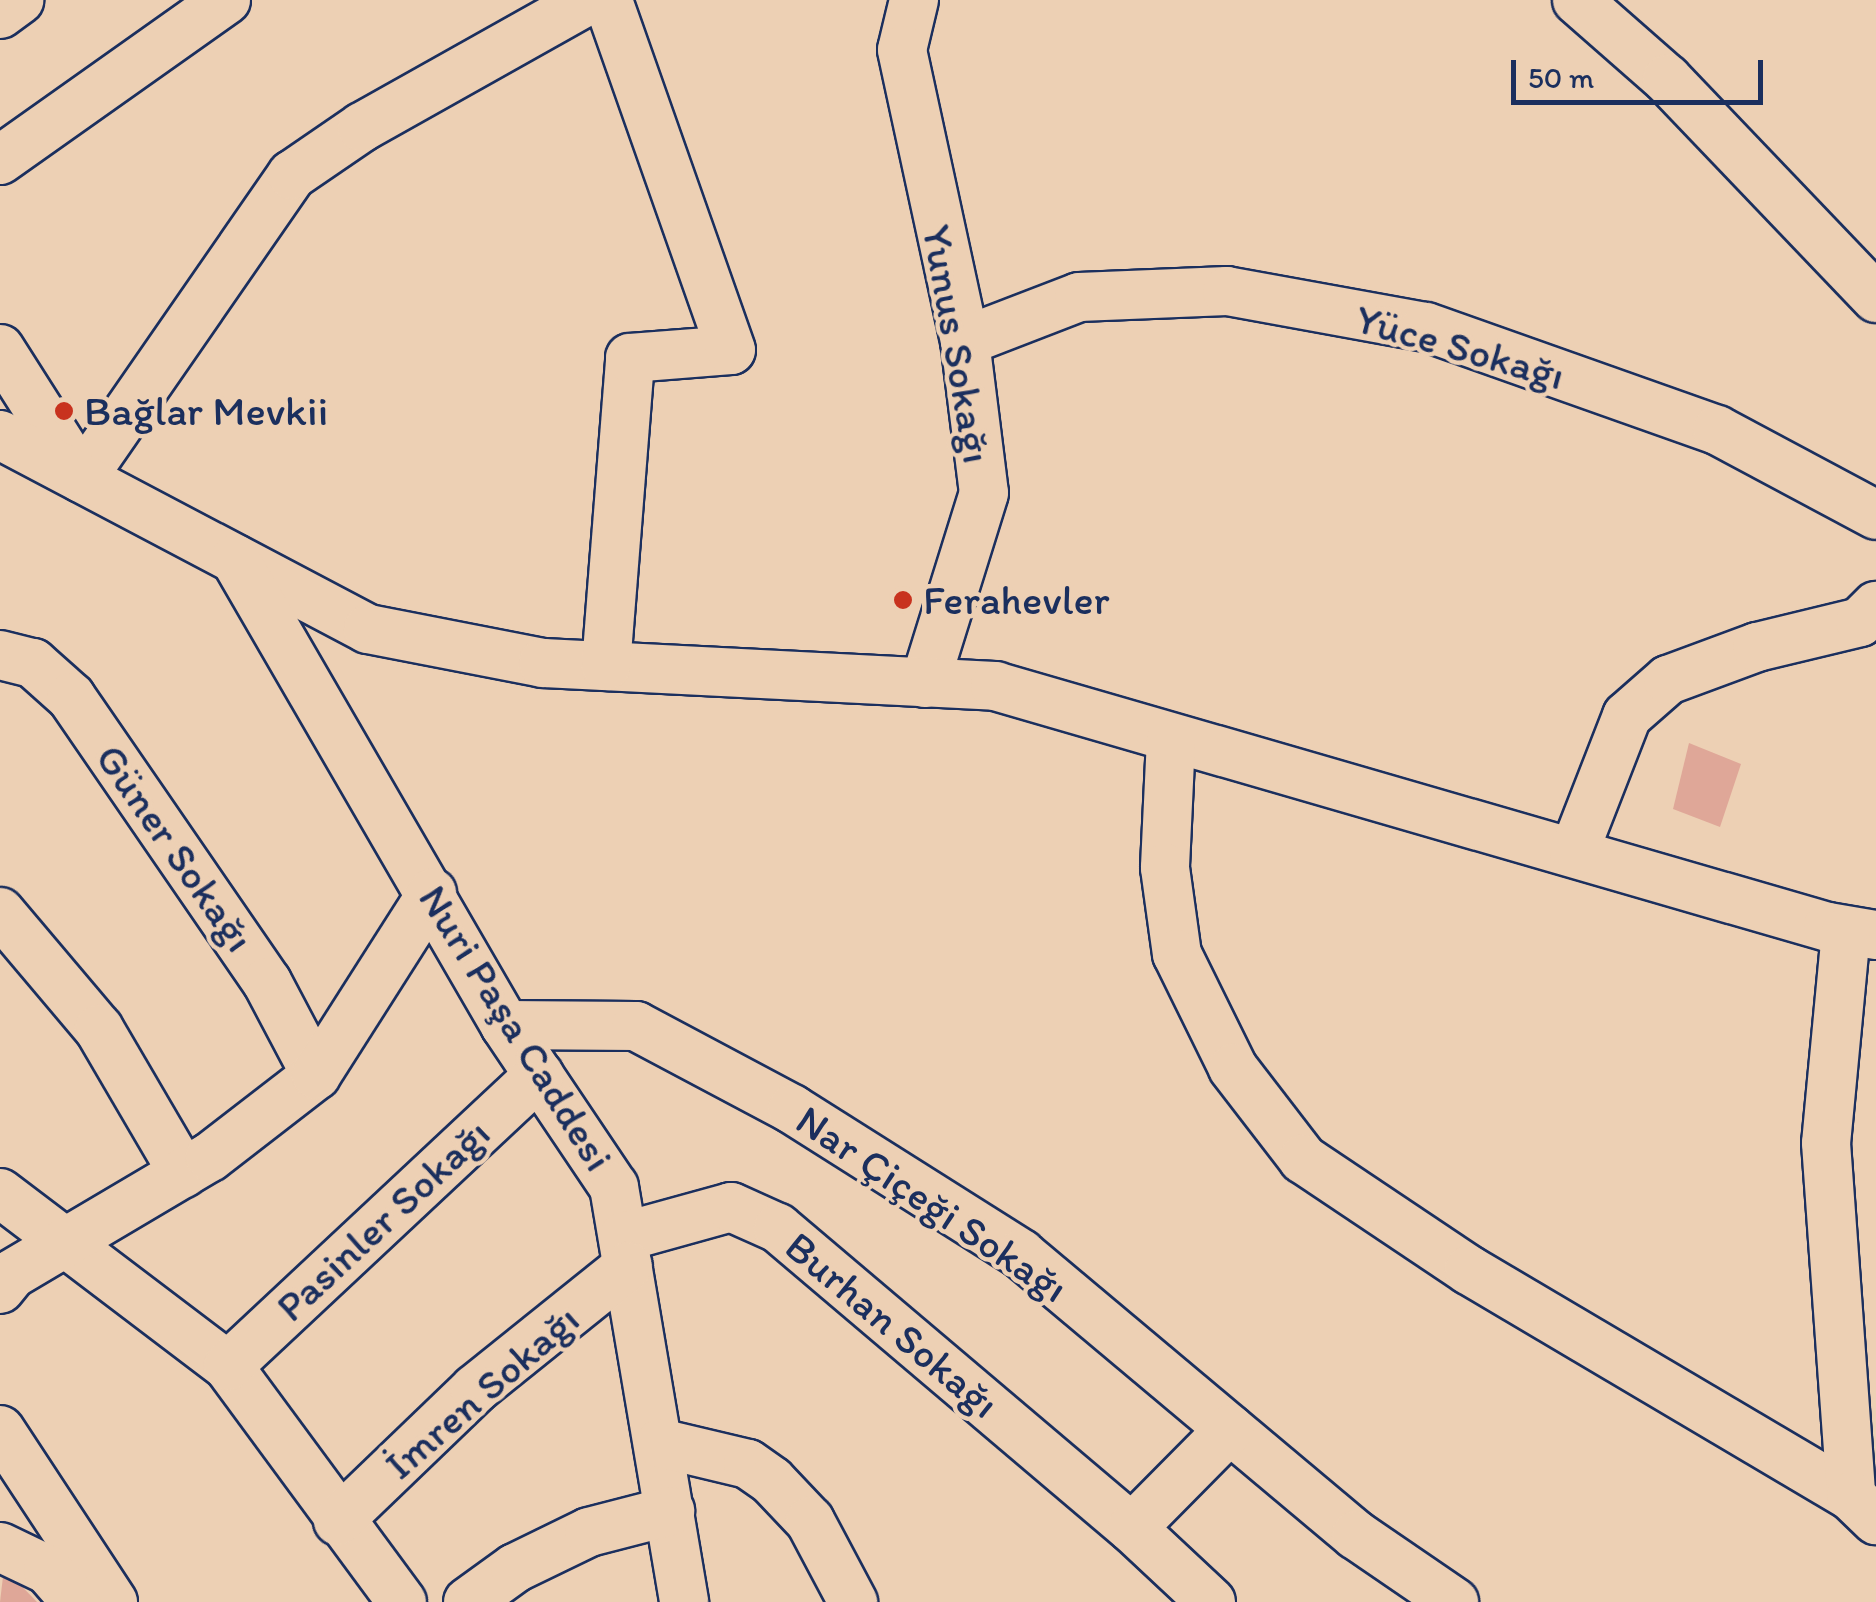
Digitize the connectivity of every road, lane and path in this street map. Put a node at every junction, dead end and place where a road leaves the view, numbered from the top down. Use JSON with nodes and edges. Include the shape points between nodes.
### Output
{"nodes":[{"id":1,"x":19,"y":0,"type":"edge"},
{"id":2,"x":226,"y":0,"type":"edge"},
{"id":3,"x":588,"y":0,"type":"edge"},
{"id":4,"x":608,"y":0,"type":"edge"},
{"id":5,"x":914,"y":0,"type":"edge"},
{"id":6,"x":1577,"y":0,"type":"edge"},
{"id":7,"x":0,"y":14,"type":"edge"},
{"id":8,"x":0,"y":160,"type":"edge"},
{"id":9,"x":1876,"y":298,"type":"edge"},
{"id":10,"x":965,"y":340,"type":"junction"},
{"id":11,"x":0,"y":350,"type":"edge"},
{"id":12,"x":0,"y":435,"type":"edge"},
{"id":13,"x":82,"y":478,"type":"junction"},
{"id":14,"x":1876,"y":515,"type":"edge"},
{"id":15,"x":235,"y":559,"type":"junction"},
{"id":16,"x":1876,"y":606,"type":"edge"},
{"id":17,"x":0,"y":654,"type":"edge"},
{"id":18,"x":606,"y":666,"type":"junction"},
{"id":19,"x":925,"y":683,"type":"junction"},
{"id":20,"x":1171,"y":739,"type":"junction"},
{"id":21,"x":1574,"y":852,"type":"junction"},
{"id":22,"x":432,"y":892,"type":"junction"},
{"id":23,"x":0,"y":912,"type":"edge"},
{"id":24,"x":1861,"y":933,"type":"edge"},
{"id":25,"x":505,"y":1024,"type":"junction"},
{"id":26,"x":316,"y":1075,"type":"junction"},
{"id":27,"x":539,"y":1075,"type":"junction"},
{"id":28,"x":183,"y":1173,"type":"junction"},
{"id":29,"x":0,"y":1193,"type":"edge"},
{"id":30,"x":64,"y":1246,"type":"junction"},
{"id":31,"x":626,"y":1251,"type":"junction"},
{"id":32,"x":0,"y":1289,"type":"edge"},
{"id":33,"x":228,"y":1366,"type":"junction"},
{"id":34,"x":0,"y":1430,"type":"edge"},
{"id":35,"x":1230,"y":1430,"type":"junction"},
{"id":36,"x":660,"y":1443,"type":"junction"},
{"id":37,"x":1864,"y":1508,"type":"edge"},
{"id":38,"x":670,"y":1511,"type":"junction"},
{"id":39,"x":338,"y":1521,"type":"junction"},
{"id":40,"x":1132,"y":1528,"type":"junction"},
{"id":41,"x":0,"y":1548,"type":"edge"},
{"id":42,"x":1191,"y":1596,"type":"edge"},
{"id":43,"x":76,"y":1602,"type":"edge"},
{"id":44,"x":113,"y":1602,"type":"edge"},
{"id":45,"x":402,"y":1602,"type":"edge"},
{"id":46,"x":468,"y":1602,"type":"edge"},
{"id":47,"x":684,"y":1602,"type":"edge"},
{"id":48,"x":853,"y":1602,"type":"edge"},
{"id":49,"x":1454,"y":1602,"type":"edge"}],
"edges":[{"from":1,"to":7,"type":"street"},
{"from":2,"to":8,"type":"street"},
{"from":3,"to":13,"type":"street","via":[[362,127],[292,175]]},
{"from":4,"to":18,"type":"street","via":[[730,350],[630,358]]},
{"from":5,"to":10,"type":"street","name":"Yunus Sokağı","via":[[902,50]]},
{"from":6,"to":9,"type":"street","via":[[1667,79]]},
{"from":10,"to":14,"type":"street","name":"Yüce Sokağı","via":[[1080,297],[1227,291],[1408,324],[1717,430]]},
{"from":10,"to":19,"type":"street","name":"Yunus Sokağı","via":[[984,494]]},
{"from":11,"to":13,"type":"street"},
{"from":12,"to":13,"type":"street"},
{"from":13,"to":15,"type":"street"},
{"from":15,"to":18,"type":"street","via":[[368,629],[543,662]]},
{"from":15,"to":22,"type":"street","name":"Nuri Paşa Caddesi"},
{"from":16,"to":21,"type":"street","via":[[1860,622],[1757,647],[1668,680],[1627,716]]},
{"from":17,"to":26,"type":"street","name":"Güner Sokağı","via":[[32,663],[71,696],[267,982]]},
{"from":18,"to":19,"type":"street"},
{"from":19,"to":20,"type":"street","via":[[995,686]]},
{"from":20,"to":21,"type":"street"},
{"from":20,"to":37,"type":"street","via":[[1165,868],[1177,954],[1233,1068],[1303,1159],[1469,1270]]},
{"from":21,"to":24,"type":"street"},
{"from":22,"to":25,"type":"street","name":"Nuri Paşa Caddesi"},
{"from":22,"to":26,"type":"street"},
{"from":23,"to":28,"type":"street","via":[[99,1029]]},
{"from":24,"to":37,"type":"street","via":[[1826,1143]]},
{"from":25,"to":27,"type":"street","name":"Nuri Paşa Caddesi"},
{"from":25,"to":35,"type":"street","name":"Nar Çiçeği Sokağı","via":[[636,1026],[792,1110],[1021,1254]]},
{"from":26,"to":28,"type":"street"},
{"from":27,"to":31,"type":"street","name":"Nuri Paşa Caddesi","via":[[614,1187]]},
{"from":27,"to":33,"type":"street","name":"Pasinler Sokağı"},
{"from":28,"to":30,"type":"street"},
{"from":29,"to":30,"type":"street"},
{"from":30,"to":32,"type":"street","via":[[12,1274]]},
{"from":30,"to":33,"type":"street"},
{"from":31,"to":36,"type":"street","name":"Nuri Paşa Caddesi"},
{"from":31,"to":39,"type":"street","name":"İmren Sokağı"},
{"from":31,"to":40,"type":"street","name":"Burhan Sokağı","via":[[731,1206],[778,1228]]},
{"from":33,"to":39,"type":"street"},
{"from":34,"to":44,"type":"street"},
{"from":35,"to":40,"type":"street"},
{"from":35,"to":49,"type":"street","name":"Nar Çiçeği Sokağı","via":[[1356,1535]]},
{"from":36,"to":38,"type":"street","name":"Nuri Paşa Caddesi"},
{"from":36,"to":48,"type":"street","via":[[748,1464],[772,1481],[810,1521]]},
{"from":38,"to":46,"type":"street","via":[[589,1532],[515,1568]]},
{"from":38,"to":47,"type":"street","name":"Nuri Paşa Caddesi"},
{"from":39,"to":45,"type":"street"},
{"from":40,"to":42,"type":"street","name":"Burhan Sokağı"},
{"from":41,"to":43,"type":"street","via":[[48,1570]]}]}
